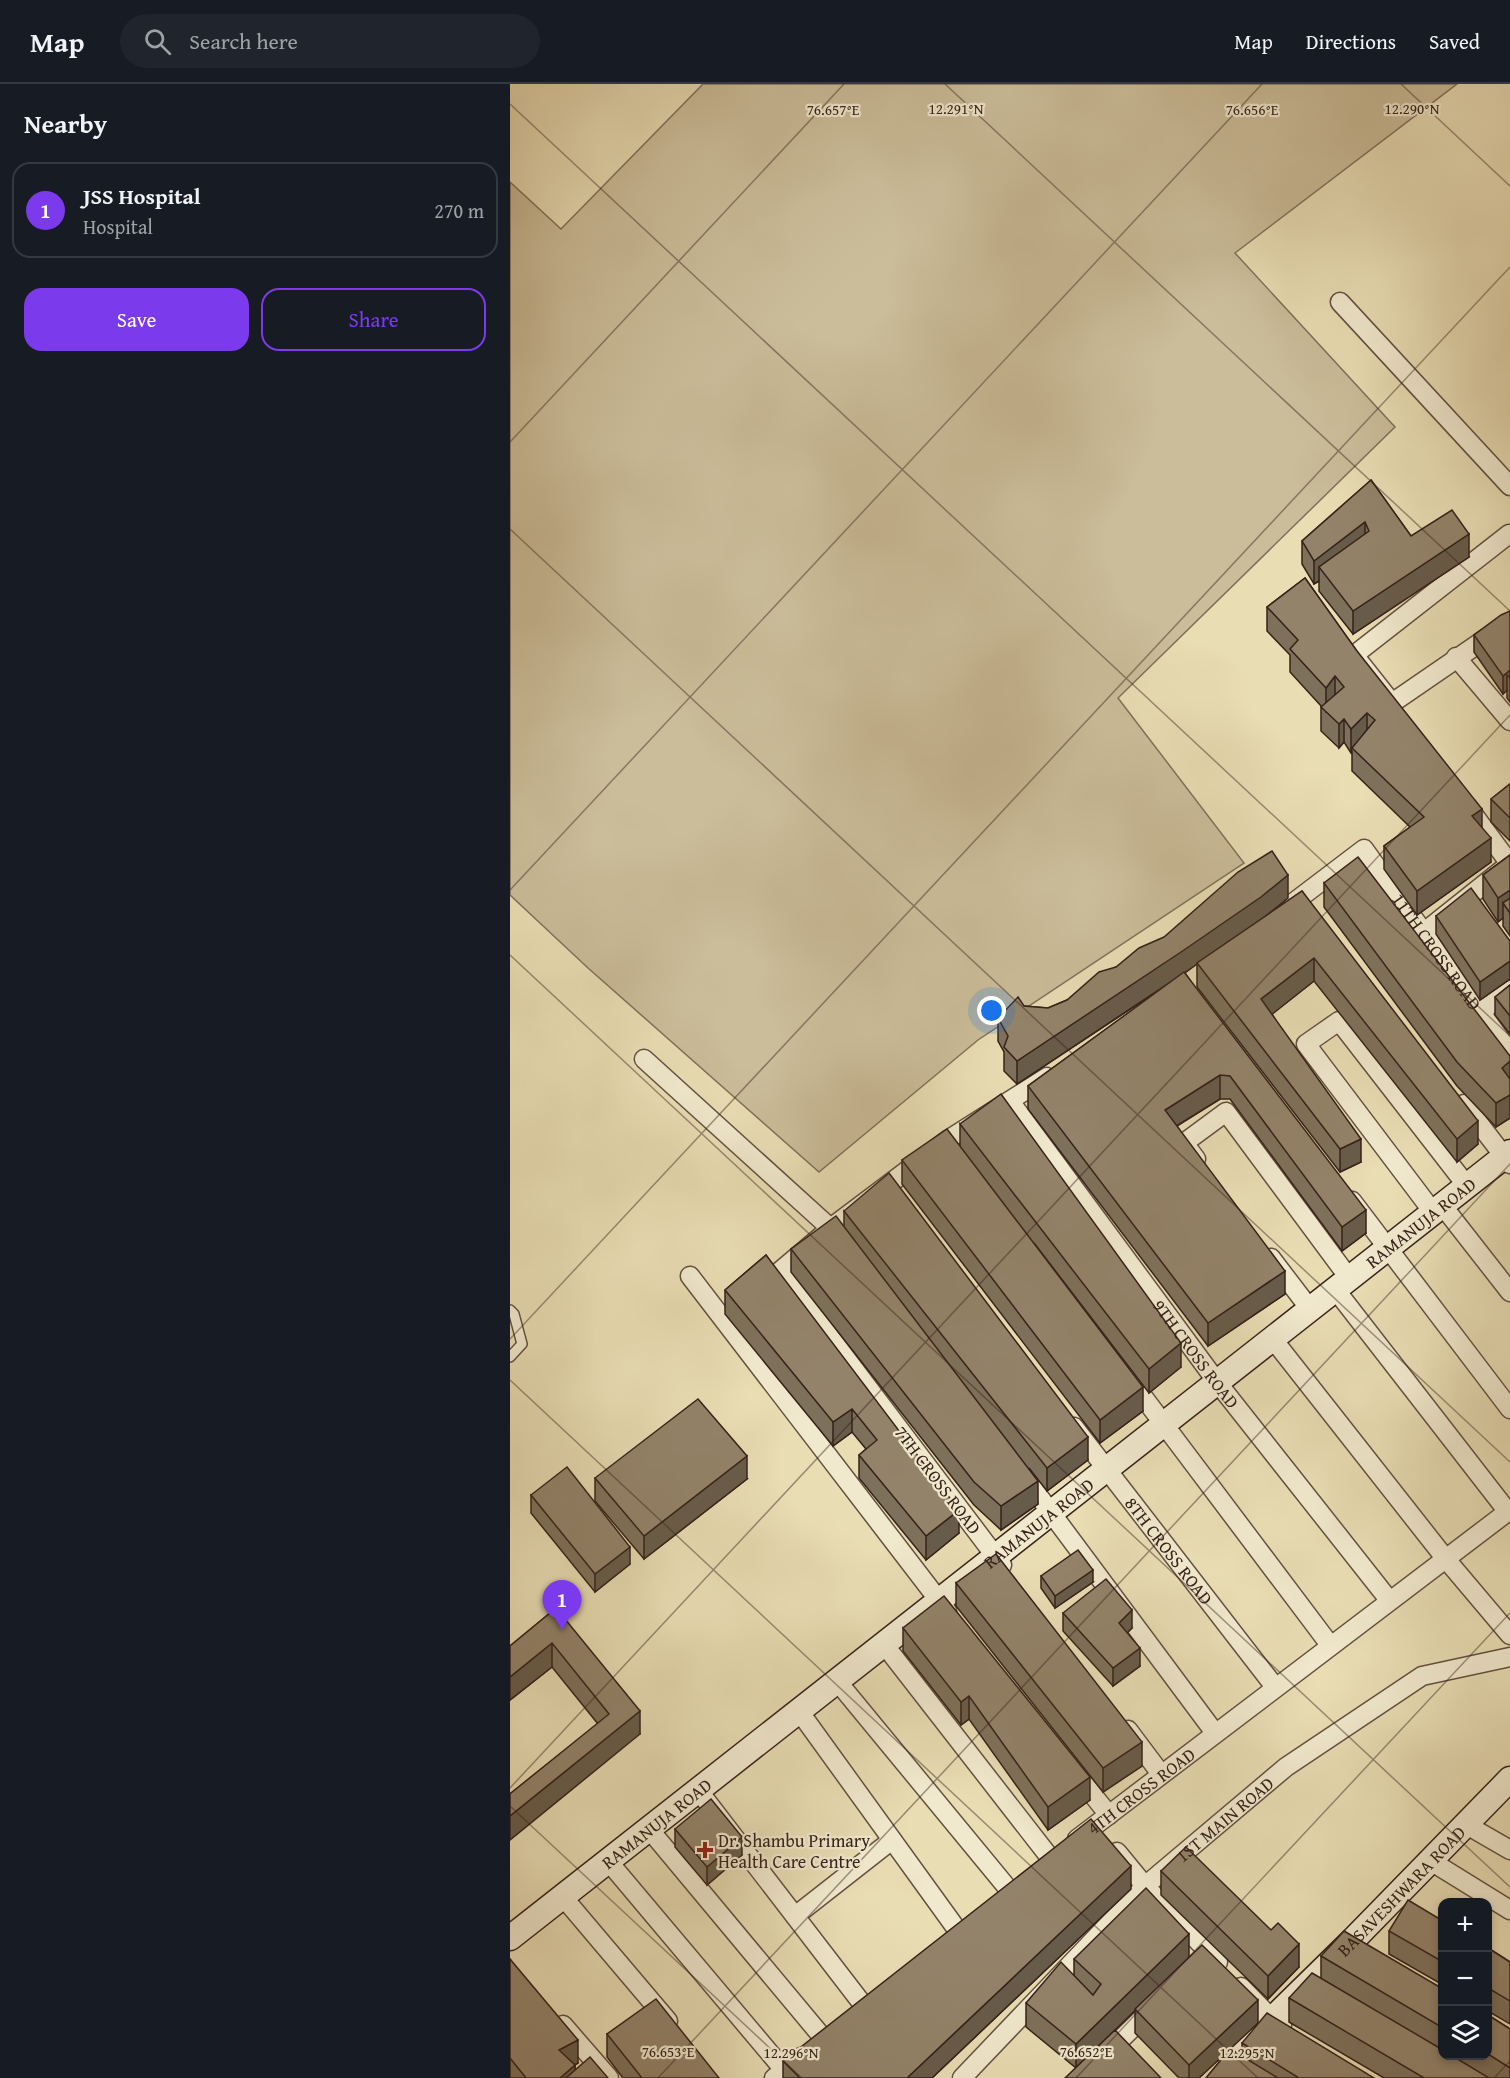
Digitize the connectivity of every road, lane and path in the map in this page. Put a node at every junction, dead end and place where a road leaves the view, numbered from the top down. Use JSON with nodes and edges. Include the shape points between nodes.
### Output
{"nodes":[{"id":1,"x":1340,"y":302,"type":"dead end"},
{"id":2,"x":1510,"y":486,"type":"edge"},
{"id":3,"x":1509,"y":534,"type":"edge"},
{"id":4,"x":1510,"y":622,"type":"edge"},
{"id":5,"x":1344,"y":642,"type":"edge"},
{"id":6,"x":1456,"y":657,"type":"junction"},
{"id":7,"x":1358,"y":660,"type":"junction"},
{"id":8,"x":1392,"y":703,"type":"junction"},
{"id":9,"x":1510,"y":721,"type":"edge"},
{"id":10,"x":1406,"y":722,"type":"edge"},
{"id":11,"x":1454,"y":788,"type":"edge"},
{"id":12,"x":1510,"y":863,"type":"edge"},
{"id":13,"x":1473,"y":893,"type":"junction"},
{"id":14,"x":1304,"y":895,"type":"junction"},
{"id":15,"x":1485,"y":912,"type":"edge"},
{"id":16,"x":1318,"y":914,"type":"edge"},
{"id":17,"x":1268,"y":922,"type":"edge"},
{"id":18,"x":1423,"y":933,"type":"junction"},
{"id":19,"x":1510,"y":990,"type":"edge"},
{"id":20,"x":1479,"y":1013,"type":"junction"},
{"id":21,"x":1510,"y":1053,"type":"edge"},
{"id":22,"x":644,"y":1059,"type":"dead end"},
{"id":23,"x":1059,"y":1068,"type":"edge"},
{"id":24,"x":1454,"y":1091,"type":"edge"},
{"id":25,"x":1010,"y":1101,"type":"junction"},
{"id":26,"x":949,"y":1138,"type":"junction"},
{"id":27,"x":963,"y":1158,"type":"edge"},
{"id":28,"x":1508,"y":1158,"type":"edge"},
{"id":29,"x":1205,"y":1171,"type":"edge"},
{"id":30,"x":890,"y":1183,"type":"junction"},
{"id":31,"x":1467,"y":1185,"type":"junction"},
{"id":32,"x":1345,"y":1191,"type":"edge"},
{"id":33,"x":904,"y":1202,"type":"edge"},
{"id":34,"x":1438,"y":1209,"type":"junction"},
{"id":35,"x":832,"y":1227,"type":"junction"},
{"id":36,"x":1261,"y":1244,"type":"edge"},
{"id":37,"x":846,"y":1246,"type":"edge"},
{"id":38,"x":1387,"y":1248,"type":"junction"},
{"id":39,"x":690,"y":1276,"type":"dead end"},
{"id":40,"x":1342,"y":1284,"type":"junction"},
{"id":41,"x":1510,"y":1292,"type":"edge"},
{"id":42,"x":1310,"y":1309,"type":"junction"},
{"id":43,"x":510,"y":1310,"type":"edge"},
{"id":44,"x":1272,"y":1338,"type":"junction"},
{"id":45,"x":510,"y":1357,"type":"edge"},
{"id":46,"x":1120,"y":1367,"type":"edge"},
{"id":47,"x":1216,"y":1382,"type":"junction"},
{"id":48,"x":1510,"y":1409,"type":"edge"},
{"id":49,"x":1062,"y":1412,"type":"edge"},
{"id":50,"x":1164,"y":1424,"type":"junction"},
{"id":51,"x":1015,"y":1464,"type":"edge"},
{"id":52,"x":1105,"y":1469,"type":"junction"},
{"id":53,"x":1509,"y":1511,"type":"edge"},
{"id":54,"x":1052,"y":1512,"type":"junction"},
{"id":55,"x":995,"y":1556,"type":"junction"},
{"id":56,"x":1445,"y":1558,"type":"junction"},
{"id":57,"x":1010,"y":1575,"type":"edge"},
{"id":58,"x":939,"y":1600,"type":"junction"},
{"id":59,"x":1389,"y":1600,"type":"junction"},
{"id":60,"x":961,"y":1628,"type":"edge"},
{"id":61,"x":1510,"y":1635,"type":"edge"},
{"id":62,"x":884,"y":1643,"type":"junction"},
{"id":63,"x":1330,"y":1645,"type":"junction"},
{"id":64,"x":1510,"y":1657,"type":"edge"},
{"id":65,"x":837,"y":1681,"type":"junction"},
{"id":66,"x":1275,"y":1687,"type":"junction"},
{"id":67,"x":799,"y":1711,"type":"junction"},
{"id":68,"x":1118,"y":1717,"type":"edge"},
{"id":69,"x":1215,"y":1732,"type":"junction"},
{"id":70,"x":1064,"y":1759,"type":"edge"},
{"id":71,"x":1161,"y":1774,"type":"junction"},
{"id":72,"x":1508,"y":1784,"type":"edge"},
{"id":73,"x":698,"y":1790,"type":"junction"},
{"id":74,"x":1102,"y":1820,"type":"junction"},
{"id":75,"x":1465,"y":1824,"type":"junction"},
{"id":76,"x":649,"y":1829,"type":"junction"},
{"id":77,"x":892,"y":1840,"type":"junction"},
{"id":78,"x":1510,"y":1850,"type":"edge"},
{"id":79,"x":1051,"y":1859,"type":"junction"},
{"id":80,"x":1429,"y":1860,"type":"junction"},
{"id":81,"x":608,"y":1861,"type":"junction"},
{"id":82,"x":1145,"y":1886,"type":"junction"},
{"id":83,"x":1010,"y":1891,"type":"junction"},
{"id":84,"x":563,"y":1897,"type":"junction"},
{"id":85,"x":992,"y":1905,"type":"edge"},
{"id":86,"x":1510,"y":1910,"type":"edge"},
{"id":87,"x":795,"y":1916,"type":"junction"},
{"id":88,"x":975,"y":1918,"type":"edge"},
{"id":89,"x":510,"y":1938,"type":"edge"},
{"id":90,"x":1166,"y":1995,"type":"edge"},
{"id":91,"x":548,"y":2006,"type":"edge"},
{"id":92,"x":1272,"y":2019,"type":"junction"},
{"id":93,"x":678,"y":2033,"type":"edge"},
{"id":94,"x":1302,"y":2037,"type":"edge"},
{"id":95,"x":824,"y":2038,"type":"junction"},
{"id":96,"x":779,"y":2074,"type":"edge"},
{"id":97,"x":962,"y":2076,"type":"edge"},
{"id":98,"x":609,"y":2078,"type":"edge"},
{"id":99,"x":1081,"y":2078,"type":"edge"},
{"id":100,"x":1212,"y":2078,"type":"edge"}],
"edges":[{"from":1,"to":2,"type":"street"},
{"from":3,"to":7,"type":"street","via":[[1358,652]]},
{"from":4,"to":6,"type":"street"},
{"from":5,"to":7,"type":"street"},
{"from":6,"to":8,"type":"street"},
{"from":6,"to":9,"type":"street"},
{"from":7,"to":8,"type":"street"},
{"from":8,"to":10,"type":"street"},
{"from":11,"to":12,"type":"street"},
{"from":12,"to":13,"type":"street"},
{"from":13,"to":15,"type":"street"},
{"from":13,"to":18,"type":"street"},
{"from":14,"to":16,"type":"street"},
{"from":14,"to":17,"type":"street"},
{"from":14,"to":18,"type":"street","name":"11TH CROSS ROAD","via":[[1364,849]]},
{"from":18,"to":20,"type":"street","name":"11TH CROSS ROAD"},
{"from":19,"to":20,"type":"street"},
{"from":20,"to":21,"type":"street","name":"11TH CROSS ROAD"},
{"from":22,"to":35,"type":"street"},
{"from":23,"to":25,"type":"street"},
{"from":24,"to":28,"type":"street"},
{"from":25,"to":26,"type":"street"},
{"from":25,"to":47,"type":"street","name":"9TH CROSS ROAD"},
{"from":26,"to":27,"type":"street"},
{"from":26,"to":30,"type":"street"},
{"from":28,"to":31,"type":"street","name":"RAMANUJA ROAD"},
{"from":29,"to":40,"type":"street","via":[[1184,1143],[1226,1112]]},
{"from":30,"to":33,"type":"street"},
{"from":30,"to":35,"type":"street"},
{"from":31,"to":34,"type":"street","name":"RAMANUJA ROAD"},
{"from":31,"to":34,"type":"street","via":[[1339,1021],[1306,1044]]},
{"from":32,"to":38,"type":"street"},
{"from":34,"to":38,"type":"street","name":"RAMANUJA ROAD"},
{"from":34,"to":41,"type":"street"},
{"from":35,"to":37,"type":"street"},
{"from":35,"to":55,"type":"street","name":"7TH CROSS ROAD","via":[[780,1271]]},
{"from":36,"to":42,"type":"street"},
{"from":38,"to":40,"type":"street","name":"RAMANUJA ROAD"},
{"from":38,"to":48,"type":"street"},
{"from":39,"to":58,"type":"street"},
{"from":40,"to":42,"type":"street","name":"RAMANUJA ROAD"},
{"from":40,"to":53,"type":"street"},
{"from":42,"to":44,"type":"street","name":"RAMANUJA ROAD"},
{"from":43,"to":45,"type":"lane","via":[[522,1344]]},
{"from":44,"to":47,"type":"street","name":"RAMANUJA ROAD"},
{"from":44,"to":56,"type":"street"},
{"from":46,"to":50,"type":"street"},
{"from":47,"to":50,"type":"street","name":"RAMANUJA ROAD"},
{"from":47,"to":59,"type":"street","name":"9TH CROSS ROAD"},
{"from":49,"to":52,"type":"street","name":"8TH CROSS ROAD"},
{"from":50,"to":52,"type":"street","name":"RAMANUJA ROAD"},
{"from":50,"to":63,"type":"street"},
{"from":51,"to":54,"type":"street"},
{"from":52,"to":54,"type":"street","name":"RAMANUJA ROAD"},
{"from":52,"to":66,"type":"street","name":"8TH CROSS ROAD"},
{"from":53,"to":56,"type":"street","name":"4TH CROSS ROAD"},
{"from":54,"to":55,"type":"street","name":"RAMANUJA ROAD"},
{"from":54,"to":69,"type":"street"},
{"from":55,"to":57,"type":"street","name":"7TH CROSS ROAD"},
{"from":55,"to":58,"type":"street","name":"RAMANUJA ROAD"},
{"from":56,"to":59,"type":"street","name":"4TH CROSS ROAD"},
{"from":56,"to":61,"type":"street"},
{"from":58,"to":60,"type":"street"},
{"from":58,"to":62,"type":"street","name":"RAMANUJA ROAD"},
{"from":59,"to":63,"type":"street","name":"4TH CROSS ROAD"},
{"from":62,"to":65,"type":"street","name":"RAMANUJA ROAD"},
{"from":62,"to":79,"type":"street"},
{"from":63,"to":66,"type":"street","name":"4TH CROSS ROAD"},
{"from":64,"to":82,"type":"street","name":"1ST MAIN ROAD","via":[[1422,1676],[1286,1767]]},
{"from":65,"to":67,"type":"street","name":"RAMANUJA ROAD"},
{"from":65,"to":83,"type":"street"},
{"from":66,"to":69,"type":"street","name":"4TH CROSS ROAD"},
{"from":67,"to":73,"type":"street","name":"RAMANUJA ROAD"},
{"from":67,"to":77,"type":"street"},
{"from":68,"to":71,"type":"street"},
{"from":69,"to":71,"type":"street","name":"4TH CROSS ROAD"},
{"from":70,"to":74,"type":"street"},
{"from":71,"to":74,"type":"street","name":"4TH CROSS ROAD"},
{"from":72,"to":75,"type":"street","name":"BASAVESHWARA ROAD"},
{"from":73,"to":76,"type":"street","name":"RAMANUJA ROAD"},
{"from":73,"to":87,"type":"street"},
{"from":74,"to":79,"type":"street","name":"4TH CROSS ROAD"},
{"from":74,"to":82,"type":"street"},
{"from":75,"to":78,"type":"street"},
{"from":75,"to":80,"type":"street","name":"BASAVESHWARA ROAD"},
{"from":76,"to":81,"type":"street","name":"RAMANUJA ROAD"},
{"from":76,"to":95,"type":"street"},
{"from":77,"to":87,"type":"street"},
{"from":77,"to":88,"type":"street","via":[[953,1935]]},
{"from":79,"to":83,"type":"street","name":"4TH CROSS ROAD"},
{"from":80,"to":86,"type":"street"},
{"from":80,"to":92,"type":"street","name":"BASAVESHWARA ROAD","via":[[1399,1906],[1364,1945],[1321,1987]]},
{"from":81,"to":84,"type":"street","name":"RAMANUJA ROAD"},
{"from":81,"to":96,"type":"street"},
{"from":82,"to":92,"type":"street","via":[[1204,1957]]},
{"from":82,"to":97,"type":"street","name":"1ST MAIN ROAD"},
{"from":83,"to":85,"type":"street","name":"4TH CROSS ROAD"},
{"from":84,"to":89,"type":"street","name":"RAMANUJA ROAD"},
{"from":84,"to":93,"type":"street"},
{"from":87,"to":95,"type":"street","via":[[869,2002]]},
{"from":90,"to":99,"type":"street"},
{"from":91,"to":98,"type":"street"},
{"from":92,"to":94,"type":"street"},
{"from":92,"to":100,"type":"street","name":"BASAVESHWARA ROAD","via":[[1238,2066]]},
{"from":95,"to":96,"type":"street"}]}
